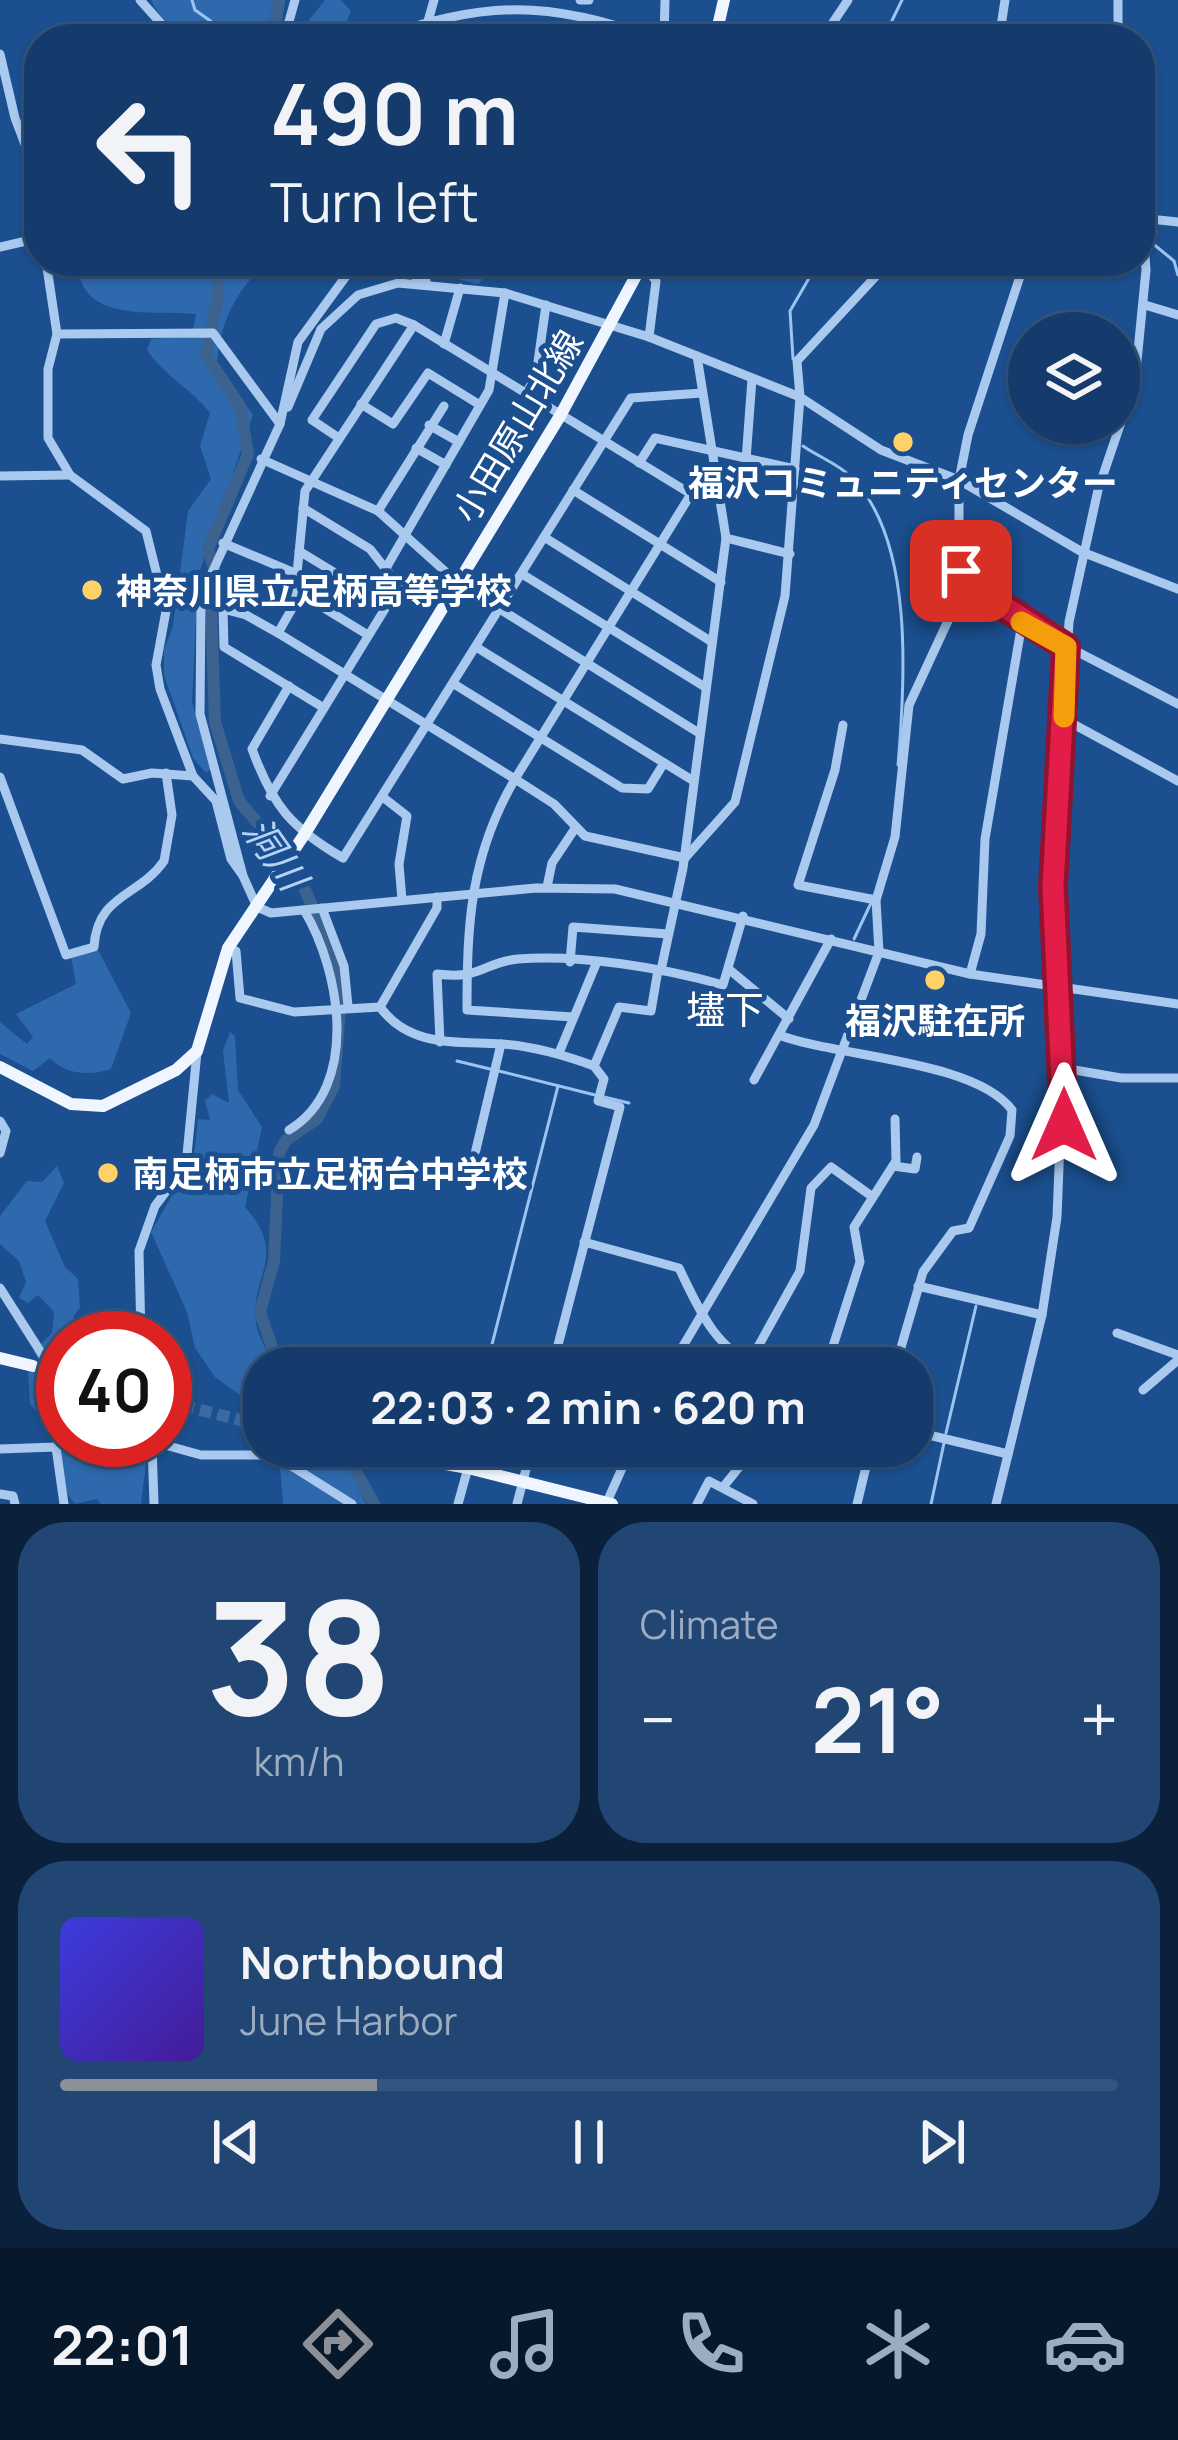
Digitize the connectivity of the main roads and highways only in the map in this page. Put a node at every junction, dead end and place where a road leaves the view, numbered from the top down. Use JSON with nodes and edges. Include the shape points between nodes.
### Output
{"nodes":[{"id":1,"x":636,"y":276,"type":"edge"},
{"id":2,"x":0,"y":1067,"type":"edge"},
{"id":3,"x":0,"y":1358,"type":"edge"},
{"id":4,"x":33,"y":1366,"type":"dead end"},
{"id":5,"x":465,"y":1467,"type":"edge"},
{"id":6,"x":608,"y":1504,"type":"edge"}],
"edges":[{"from":1,"to":2,"type":"main road","name":"小田原山北線","via":[[560,416],[229,948],[197,1051],[103,1106],[70,1104]]},
{"from":3,"to":4,"type":"main road"},
{"from":5,"to":6,"type":"main road"}]}
